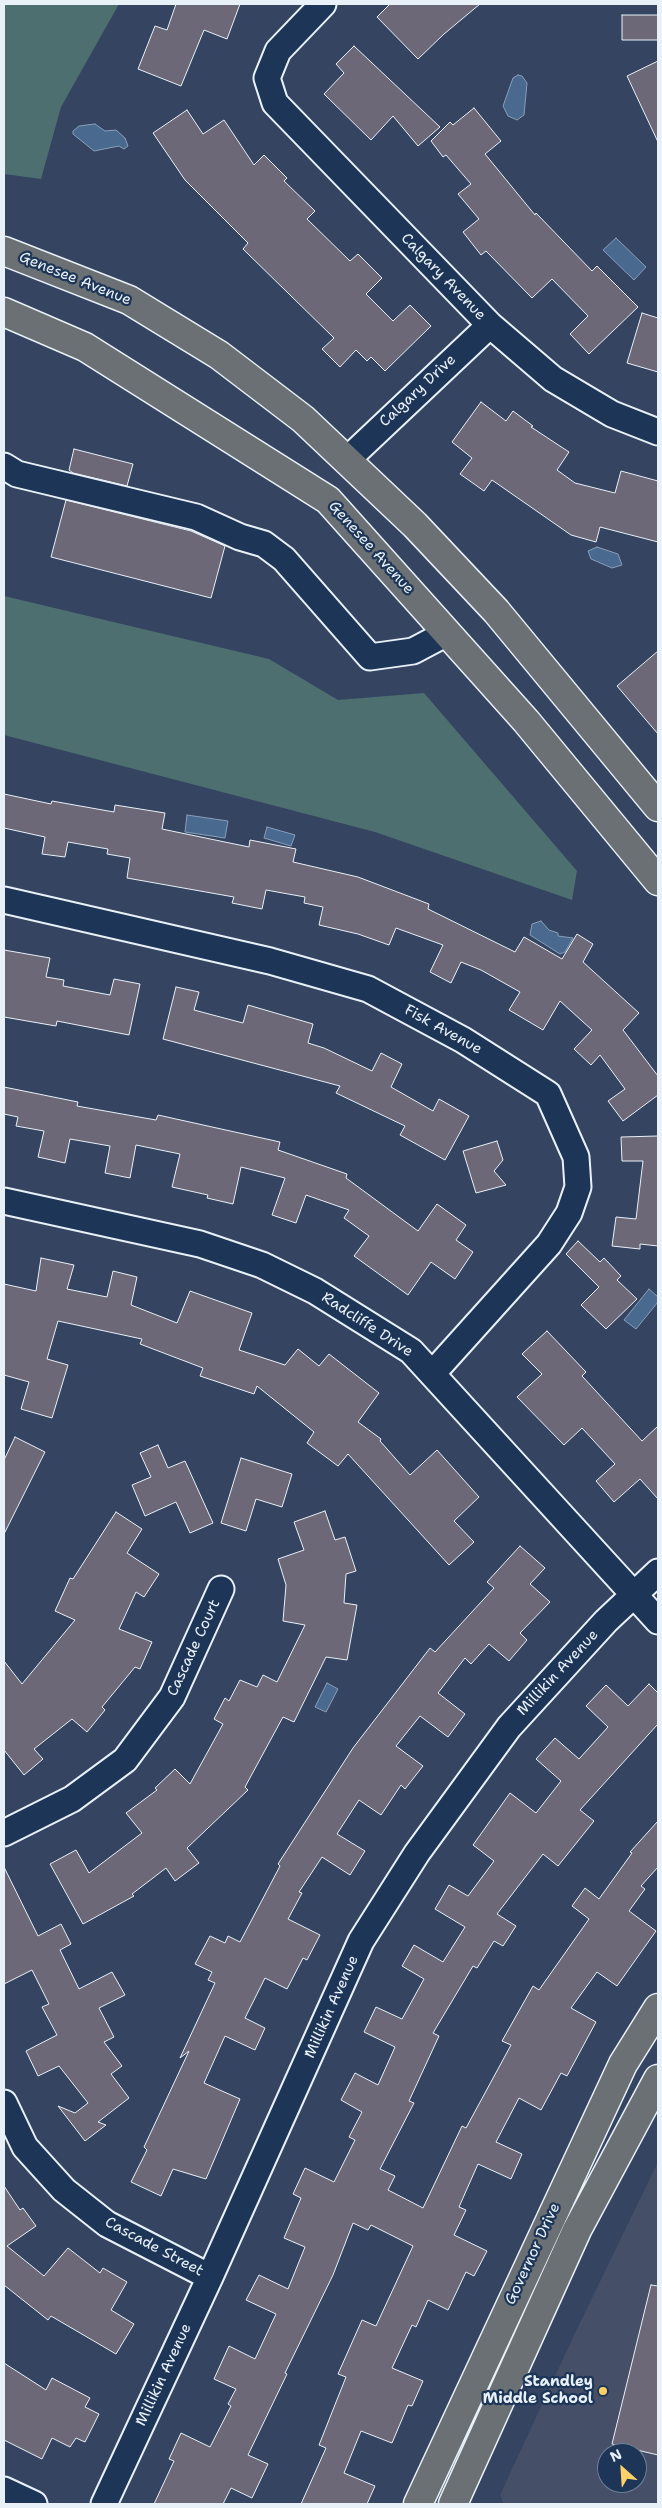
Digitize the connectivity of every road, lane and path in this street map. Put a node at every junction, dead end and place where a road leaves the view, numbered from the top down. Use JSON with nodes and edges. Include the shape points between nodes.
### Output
{"nodes":[{"id":1,"x":323,"y":4,"type":"edge"},
{"id":2,"x":4,"y":252,"type":"edge"},
{"id":3,"x":4,"y":312,"type":"edge"},
{"id":4,"x":490,"y":325,"type":"junction"},
{"id":5,"x":658,"y":432,"type":"edge"},
{"id":6,"x":348,"y":459,"type":"junction"},
{"id":7,"x":4,"y":466,"type":"edge"},
{"id":8,"x":447,"y":633,"type":"junction"},
{"id":9,"x":658,"y":807,"type":"edge"},
{"id":10,"x":658,"y":881,"type":"edge"},
{"id":11,"x":4,"y":900,"type":"edge"},
{"id":12,"x":4,"y":1201,"type":"edge"},
{"id":13,"x":432,"y":1374,"type":"junction"},
{"id":14,"x":658,"y":1572,"type":"edge"},
{"id":15,"x":221,"y":1589,"type":"dead end"},
{"id":16,"x":633,"y":1595,"type":"junction"},
{"id":17,"x":658,"y":1621,"type":"edge"},
{"id":18,"x":4,"y":1833,"type":"edge"},
{"id":19,"x":658,"y":2008,"type":"edge"},
{"id":20,"x":658,"y":2078,"type":"edge"},
{"id":21,"x":4,"y":2103,"type":"edge"},
{"id":22,"x":210,"y":2277,"type":"junction"},
{"id":23,"x":4,"y":2490,"type":"edge"},
{"id":24,"x":34,"y":2504,"type":"edge"},
{"id":25,"x":104,"y":2504,"type":"edge"},
{"id":26,"x":418,"y":2504,"type":"edge"},
{"id":27,"x":453,"y":2504,"type":"edge"}],
"edges":[{"from":1,"to":4,"type":"street","name":"Calgary Avenue","via":[[278,51],[267,78],[275,103]]},
{"from":2,"to":6,"type":"main road","name":"Genesee Avenue","via":[[129,300],[219,355],[303,419]]},
{"from":3,"to":8,"type":"main road","name":"Genesee Avenue","via":[[85,347],[328,500]]},
{"from":4,"to":5,"type":"street","name":"Calgary Avenue","via":[[553,379],[612,414]]},
{"from":4,"to":6,"type":"street","name":"Calgary Drive"},
{"from":6,"to":9,"type":"main road","name":"Genesee Avenue","via":[[496,611]]},
{"from":7,"to":8,"type":"street","via":[[16,474],[196,517],[264,544],[284,559],[370,657],[413,652]]},
{"from":8,"to":10,"type":"main road","name":"Genesee Avenue"},
{"from":11,"to":13,"type":"street","name":"Fisk Avenue","via":[[270,961],[368,989],[463,1040],[548,1094],[576,1157],[578,1187],[569,1213],[549,1244]]},
{"from":12,"to":13,"type":"street","name":"Radcliffe Drive","via":[[200,1244],[262,1265],[315,1291],[411,1350]]},
{"from":13,"to":16,"type":"street","name":"Radcliffe Drive"},
{"from":14,"to":16,"type":"street","name":"Millikin Avenue"},
{"from":15,"to":18,"type":"street","name":"Cascade Court","via":[[172,1697],[125,1760],[72,1799]]},
{"from":16,"to":17,"type":"street","name":"Radcliffe Drive"},
{"from":16,"to":22,"type":"street","name":"Millikin Avenue","via":[[509,1727],[418,1853],[362,1941]]},
{"from":19,"to":26,"type":"main road","name":"Governor Drive","via":[[623,2064]]},
{"from":20,"to":27,"type":"main road","name":"Governor Drive","via":[[577,2230]]},
{"from":21,"to":22,"type":"street","name":"Cascade Street","via":[[25,2147],[64,2190],[107,2224]]},
{"from":22,"to":25,"type":"street","name":"Millikin Avenue"},
{"from":23,"to":24,"type":"street"}]}
